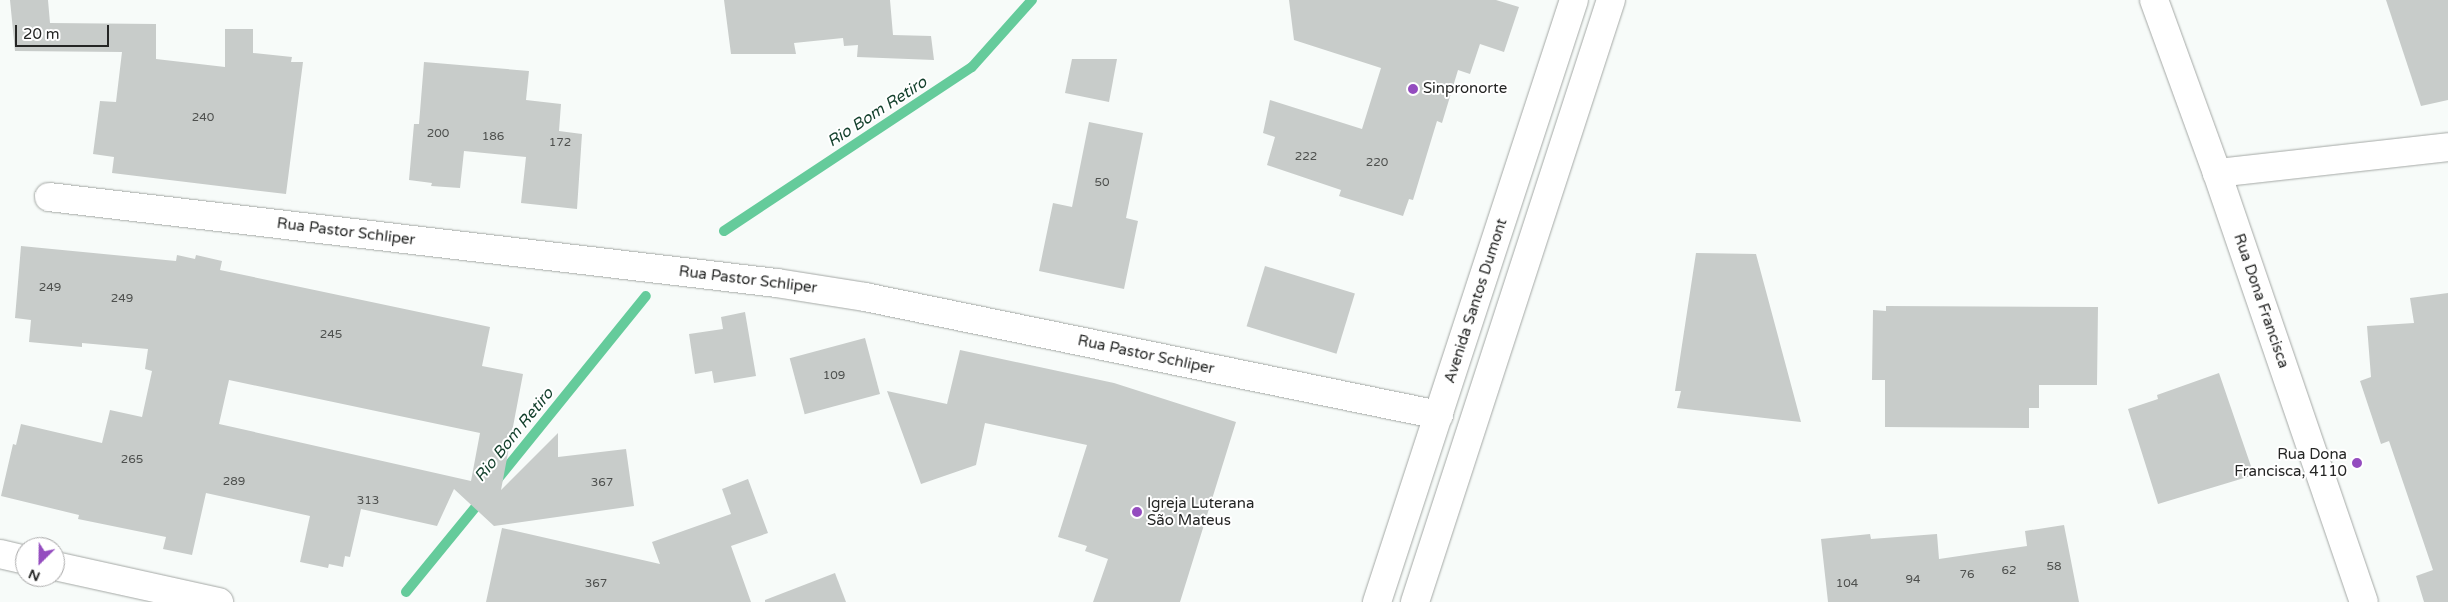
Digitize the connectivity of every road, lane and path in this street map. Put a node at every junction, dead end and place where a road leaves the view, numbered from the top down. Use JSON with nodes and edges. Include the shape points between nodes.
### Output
{"nodes":[{"id":1,"x":1574,"y":0,"type":"edge"},
{"id":2,"x":1611,"y":0,"type":"edge"},
{"id":3,"x":2154,"y":0,"type":"edge"},
{"id":4,"x":2448,"y":147,"type":"edge"},
{"id":5,"x":2217,"y":173,"type":"junction"},
{"id":6,"x":49,"y":196,"type":"dead end"},
{"id":7,"x":1439,"y":415,"type":"junction"},
{"id":8,"x":0,"y":554,"type":"edge"},
{"id":9,"x":15,"y":558,"type":"edge"},
{"id":10,"x":65,"y":570,"type":"edge"},
{"id":11,"x":135,"y":594,"type":"edge"},
{"id":12,"x":219,"y":602,"type":"edge"},
{"id":13,"x":1378,"y":602,"type":"edge"},
{"id":14,"x":1415,"y":602,"type":"edge"},
{"id":15,"x":2362,"y":602,"type":"edge"}],
"edges":[{"from":1,"to":7,"type":"main road","name":"Avenida Santos Dumont"},
{"from":2,"to":14,"type":"main road"},
{"from":3,"to":5,"type":"main road","name":"Rua Dona Francisca"},
{"from":4,"to":5,"type":"main road"},
{"from":5,"to":15,"type":"main road","name":"Rua Dona Francisca"},
{"from":6,"to":7,"type":"main road","name":"Rua Pastor Schliper","via":[[816,289]]},
{"from":7,"to":13,"type":"main road","name":"Avenida Santos Dumont"},
{"from":8,"to":9,"type":"main road"},
{"from":10,"to":11,"type":"main road"},
{"from":11,"to":12,"type":"main road"}]}
